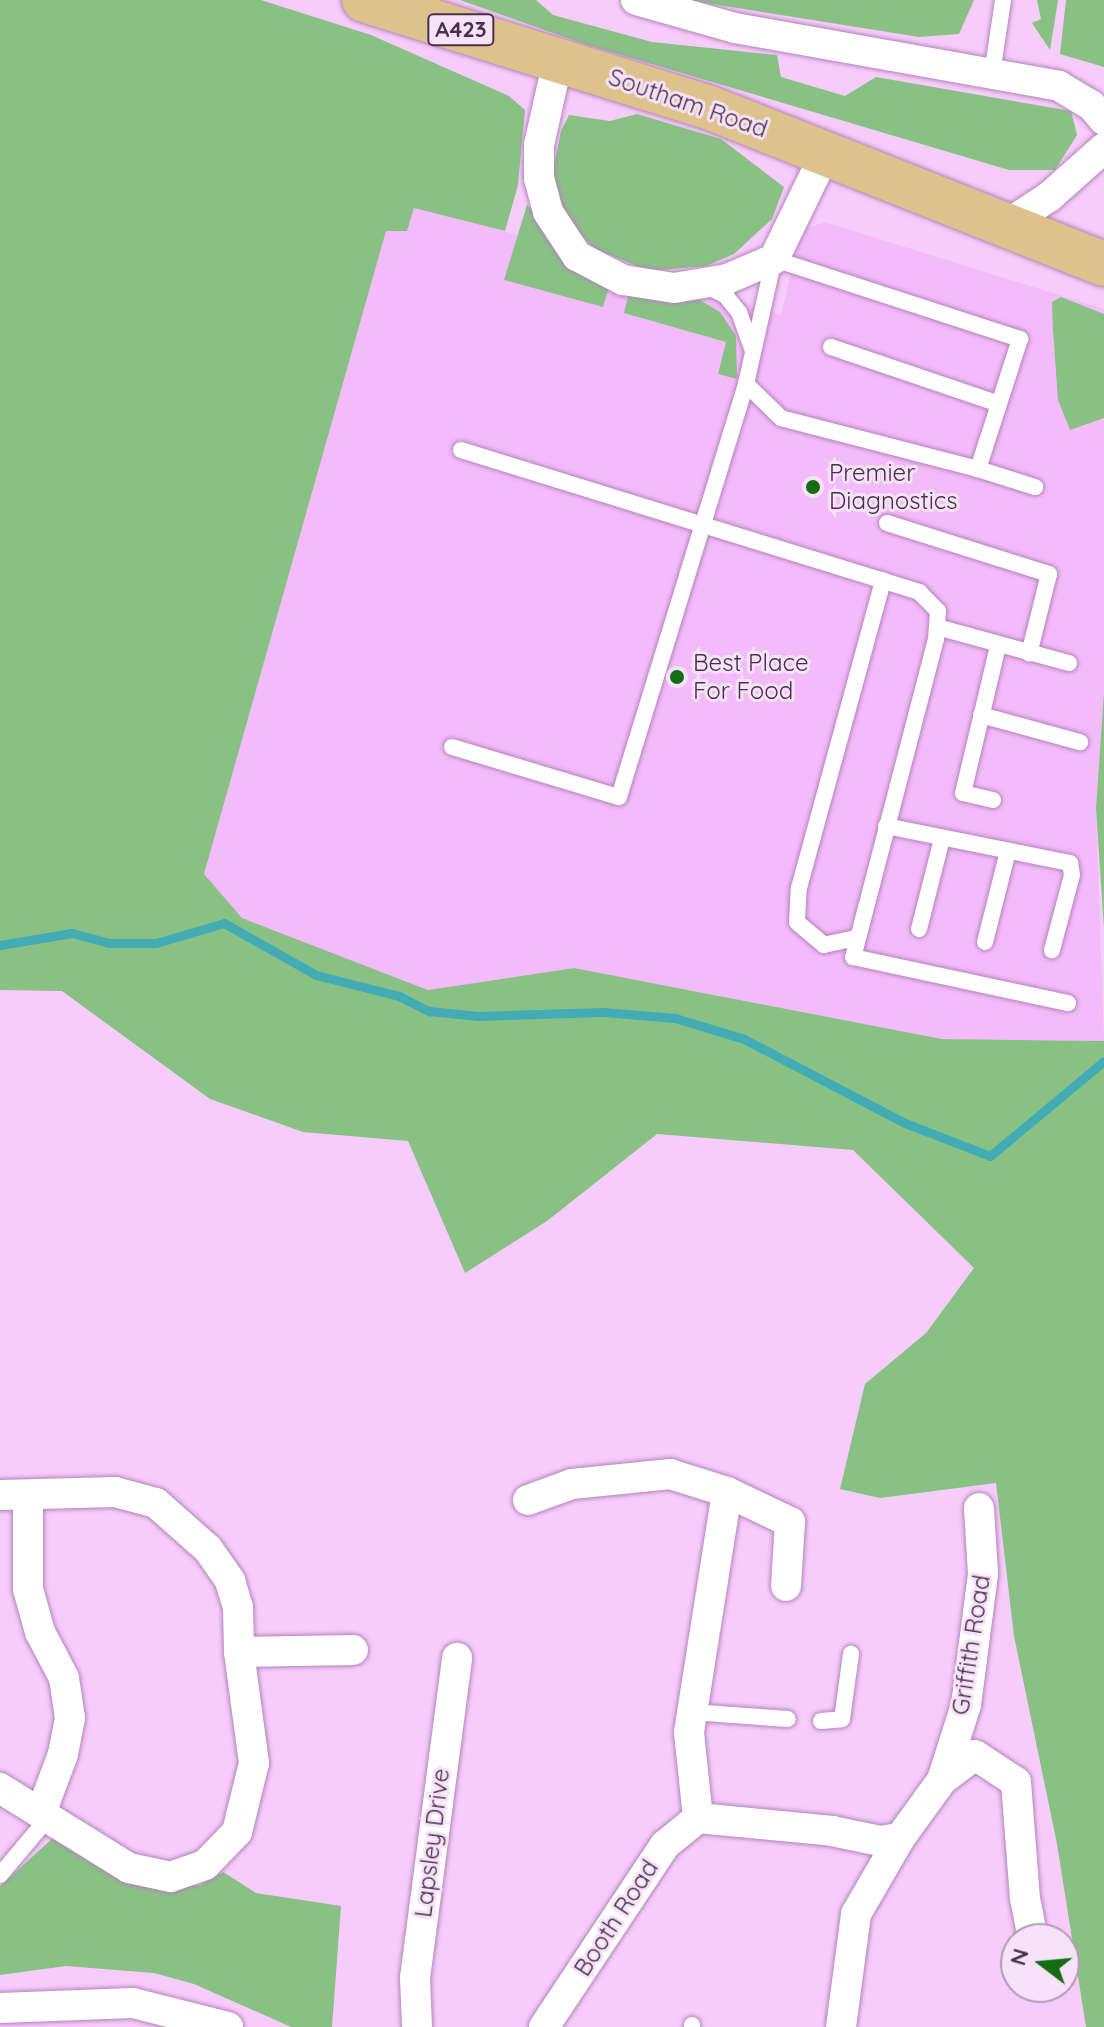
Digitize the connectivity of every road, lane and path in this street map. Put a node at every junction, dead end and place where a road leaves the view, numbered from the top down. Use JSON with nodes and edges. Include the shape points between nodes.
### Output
{"nodes":[{"id":1,"x":364,"y":0,"type":"edge"},
{"id":2,"x":636,"y":0,"type":"edge"},
{"id":3,"x":1003,"y":0,"type":"edge"},
{"id":4,"x":558,"y":60,"type":"junction"},
{"id":5,"x":992,"y":74,"type":"junction"},
{"id":6,"x":1104,"y":120,"type":"edge"},
{"id":7,"x":1104,"y":148,"type":"edge"},
{"id":8,"x":825,"y":154,"type":"junction"},
{"id":9,"x":1006,"y":225,"type":"junction"},
{"id":10,"x":774,"y":259,"type":"junction"},
{"id":11,"x":1104,"y":264,"type":"edge"},
{"id":12,"x":702,"y":283,"type":"junction"},
{"id":13,"x":831,"y":347,"type":"dead end"},
{"id":14,"x":753,"y":353,"type":"junction"},
{"id":15,"x":746,"y":384,"type":"junction"},
{"id":16,"x":999,"y":404,"type":"junction"},
{"id":17,"x":461,"y":450,"type":"dead end"},
{"id":18,"x":978,"y":469,"type":"junction"},
{"id":19,"x":1035,"y":487,"type":"dead end"},
{"id":20,"x":704,"y":523,"type":"junction"},
{"id":21,"x":887,"y":523,"type":"dead end"},
{"id":22,"x":883,"y":580,"type":"junction"},
{"id":23,"x":937,"y":627,"type":"junction"},
{"id":24,"x":998,"y":646,"type":"junction"},
{"id":25,"x":1029,"y":654,"type":"junction"},
{"id":26,"x":1069,"y":663,"type":"dead end"},
{"id":27,"x":981,"y":715,"type":"junction"},
{"id":28,"x":1080,"y":742,"type":"dead end"},
{"id":29,"x":452,"y":747,"type":"dead end"},
{"id":30,"x":993,"y":800,"type":"dead end"},
{"id":31,"x":886,"y":826,"type":"junction"},
{"id":32,"x":942,"y":839,"type":"junction"},
{"id":33,"x":1008,"y":851,"type":"junction"},
{"id":34,"x":919,"y":929,"type":"dead end"},
{"id":35,"x":856,"y":938,"type":"junction"},
{"id":36,"x":985,"y":942,"type":"dead end"},
{"id":37,"x":1052,"y":950,"type":"dead end"},
{"id":38,"x":1068,"y":1003,"type":"dead end"},
{"id":39,"x":727,"y":1492,"type":"junction"},
{"id":40,"x":14,"y":1495,"type":"edge"},
{"id":41,"x":528,"y":1500,"type":"dead end"},
{"id":42,"x":979,"y":1508,"type":"dead end"},
{"id":43,"x":786,"y":1586,"type":"dead end"},
{"id":44,"x":353,"y":1650,"type":"dead end"},
{"id":45,"x":239,"y":1652,"type":"junction"},
{"id":46,"x":851,"y":1654,"type":"dead end"},
{"id":47,"x":457,"y":1658,"type":"dead end"},
{"id":48,"x":692,"y":1712,"type":"junction"},
{"id":49,"x":788,"y":1719,"type":"dead end"},
{"id":50,"x":821,"y":1721,"type":"dead end"},
{"id":51,"x":942,"y":1780,"type":"junction"},
{"id":52,"x":0,"y":1788,"type":"edge"},
{"id":53,"x":44,"y":1816,"type":"junction"},
{"id":54,"x":698,"y":1818,"type":"junction"},
{"id":55,"x":900,"y":1838,"type":"junction"},
{"id":56,"x":0,"y":1875,"type":"edge"},
{"id":57,"x":1030,"y":1923,"type":"edge"},
{"id":58,"x":0,"y":2008,"type":"edge"},
{"id":59,"x":132,"y":2015,"type":"edge"},
{"id":60,"x":228,"y":2027,"type":"edge"},
{"id":61,"x":417,"y":2027,"type":"edge"},
{"id":62,"x":544,"y":2027,"type":"edge"},
{"id":63,"x":841,"y":2027,"type":"edge"}],
"edges":[{"from":1,"to":4,"type":"highway","name":"Southam Road","number":"A423"},
{"from":2,"to":5,"type":"street","via":[[735,28]]},
{"from":3,"to":5,"type":"lane"},
{"from":4,"to":8,"type":"highway","name":"Southam Road","number":"A423","via":[[710,108]]},
{"from":4,"to":12,"type":"street","via":[[539,145],[539,178],[548,212],[577,256],[623,280],[674,288]]},
{"from":5,"to":6,"type":"street","via":[[1059,86],[1091,105]]},
{"from":7,"to":9,"type":"street","via":[[1049,197]]},
{"from":8,"to":9,"type":"highway","name":"Southam Road","number":"A423"},
{"from":8,"to":10,"type":"street"},
{"from":9,"to":11,"type":"highway","name":"Southam Road","number":"A423"},
{"from":10,"to":12,"type":"street","via":[[727,279]]},
{"from":10,"to":14,"type":"lane"},
{"from":10,"to":16,"type":"lane","via":[[1020,339]]},
{"from":12,"to":14,"type":"lane","via":[[725,295],[739,312]]},
{"from":13,"to":16,"type":"lane"},
{"from":14,"to":15,"type":"lane"},
{"from":15,"to":18,"type":"lane","via":[[781,418]]},
{"from":15,"to":20,"type":"lane"},
{"from":16,"to":18,"type":"lane"},
{"from":17,"to":20,"type":"lane"},
{"from":18,"to":19,"type":"lane"},
{"from":20,"to":22,"type":"lane"},
{"from":20,"to":29,"type":"lane","via":[[619,797]]},
{"from":21,"to":25,"type":"lane","via":[[1049,574]]},
{"from":22,"to":23,"type":"lane","via":[[919,592],[938,611]]},
{"from":22,"to":35,"type":"lane","via":[[799,888],[797,922],[824,945]]},
{"from":23,"to":24,"type":"lane"},
{"from":23,"to":31,"type":"lane"},
{"from":24,"to":25,"type":"lane"},
{"from":24,"to":27,"type":"lane"},
{"from":25,"to":26,"type":"lane"},
{"from":27,"to":28,"type":"lane"},
{"from":27,"to":30,"type":"lane","via":[[963,793]]},
{"from":31,"to":32,"type":"lane"},
{"from":31,"to":35,"type":"lane"},
{"from":32,"to":33,"type":"lane"},
{"from":32,"to":34,"type":"lane"},
{"from":33,"to":36,"type":"lane"},
{"from":33,"to":37,"type":"lane","via":[[1070,863],[1072,875]]},
{"from":35,"to":38,"type":"lane","via":[[853,957]]},
{"from":39,"to":41,"type":"street","via":[[670,1474],[572,1484]]},
{"from":39,"to":43,"type":"street","via":[[790,1522]]},
{"from":39,"to":48,"type":"street"},
{"from":40,"to":45,"type":"street","via":[[115,1492],[156,1503],[208,1549],[230,1581],[238,1607]]},
{"from":40,"to":53,"type":"street","via":[[28,1589],[40,1632],[64,1678],[70,1718]]},
{"from":42,"to":51,"type":"street","name":"Griffith Road","via":[[984,1564],[977,1643],[966,1705]]},
{"from":44,"to":45,"type":"street"},
{"from":45,"to":53,"type":"street","via":[[252,1774],[237,1832],[205,1865],[186,1875],[149,1876]]},
{"from":46,"to":50,"type":"lane","via":[[842,1719]]},
{"from":47,"to":61,"type":"street","name":"Lapsley Drive","via":[[415,1978]]},
{"from":48,"to":49,"type":"lane"},
{"from":48,"to":54,"type":"street"},
{"from":51,"to":55,"type":"street","name":"Griffith Road"},
{"from":51,"to":57,"type":"street","name":"Griffith Road","via":[[975,1755],[1016,1782]]},
{"from":52,"to":53,"type":"street"},
{"from":53,"to":56,"type":"lane"},
{"from":54,"to":55,"type":"street","via":[[817,1829],[880,1841]]},
{"from":54,"to":62,"type":"street","name":"Booth Road","via":[[665,1845]]},
{"from":55,"to":63,"type":"street","name":"Griffith Road","via":[[856,1914]]},
{"from":58,"to":59,"type":"street"},
{"from":59,"to":60,"type":"street"}]}
